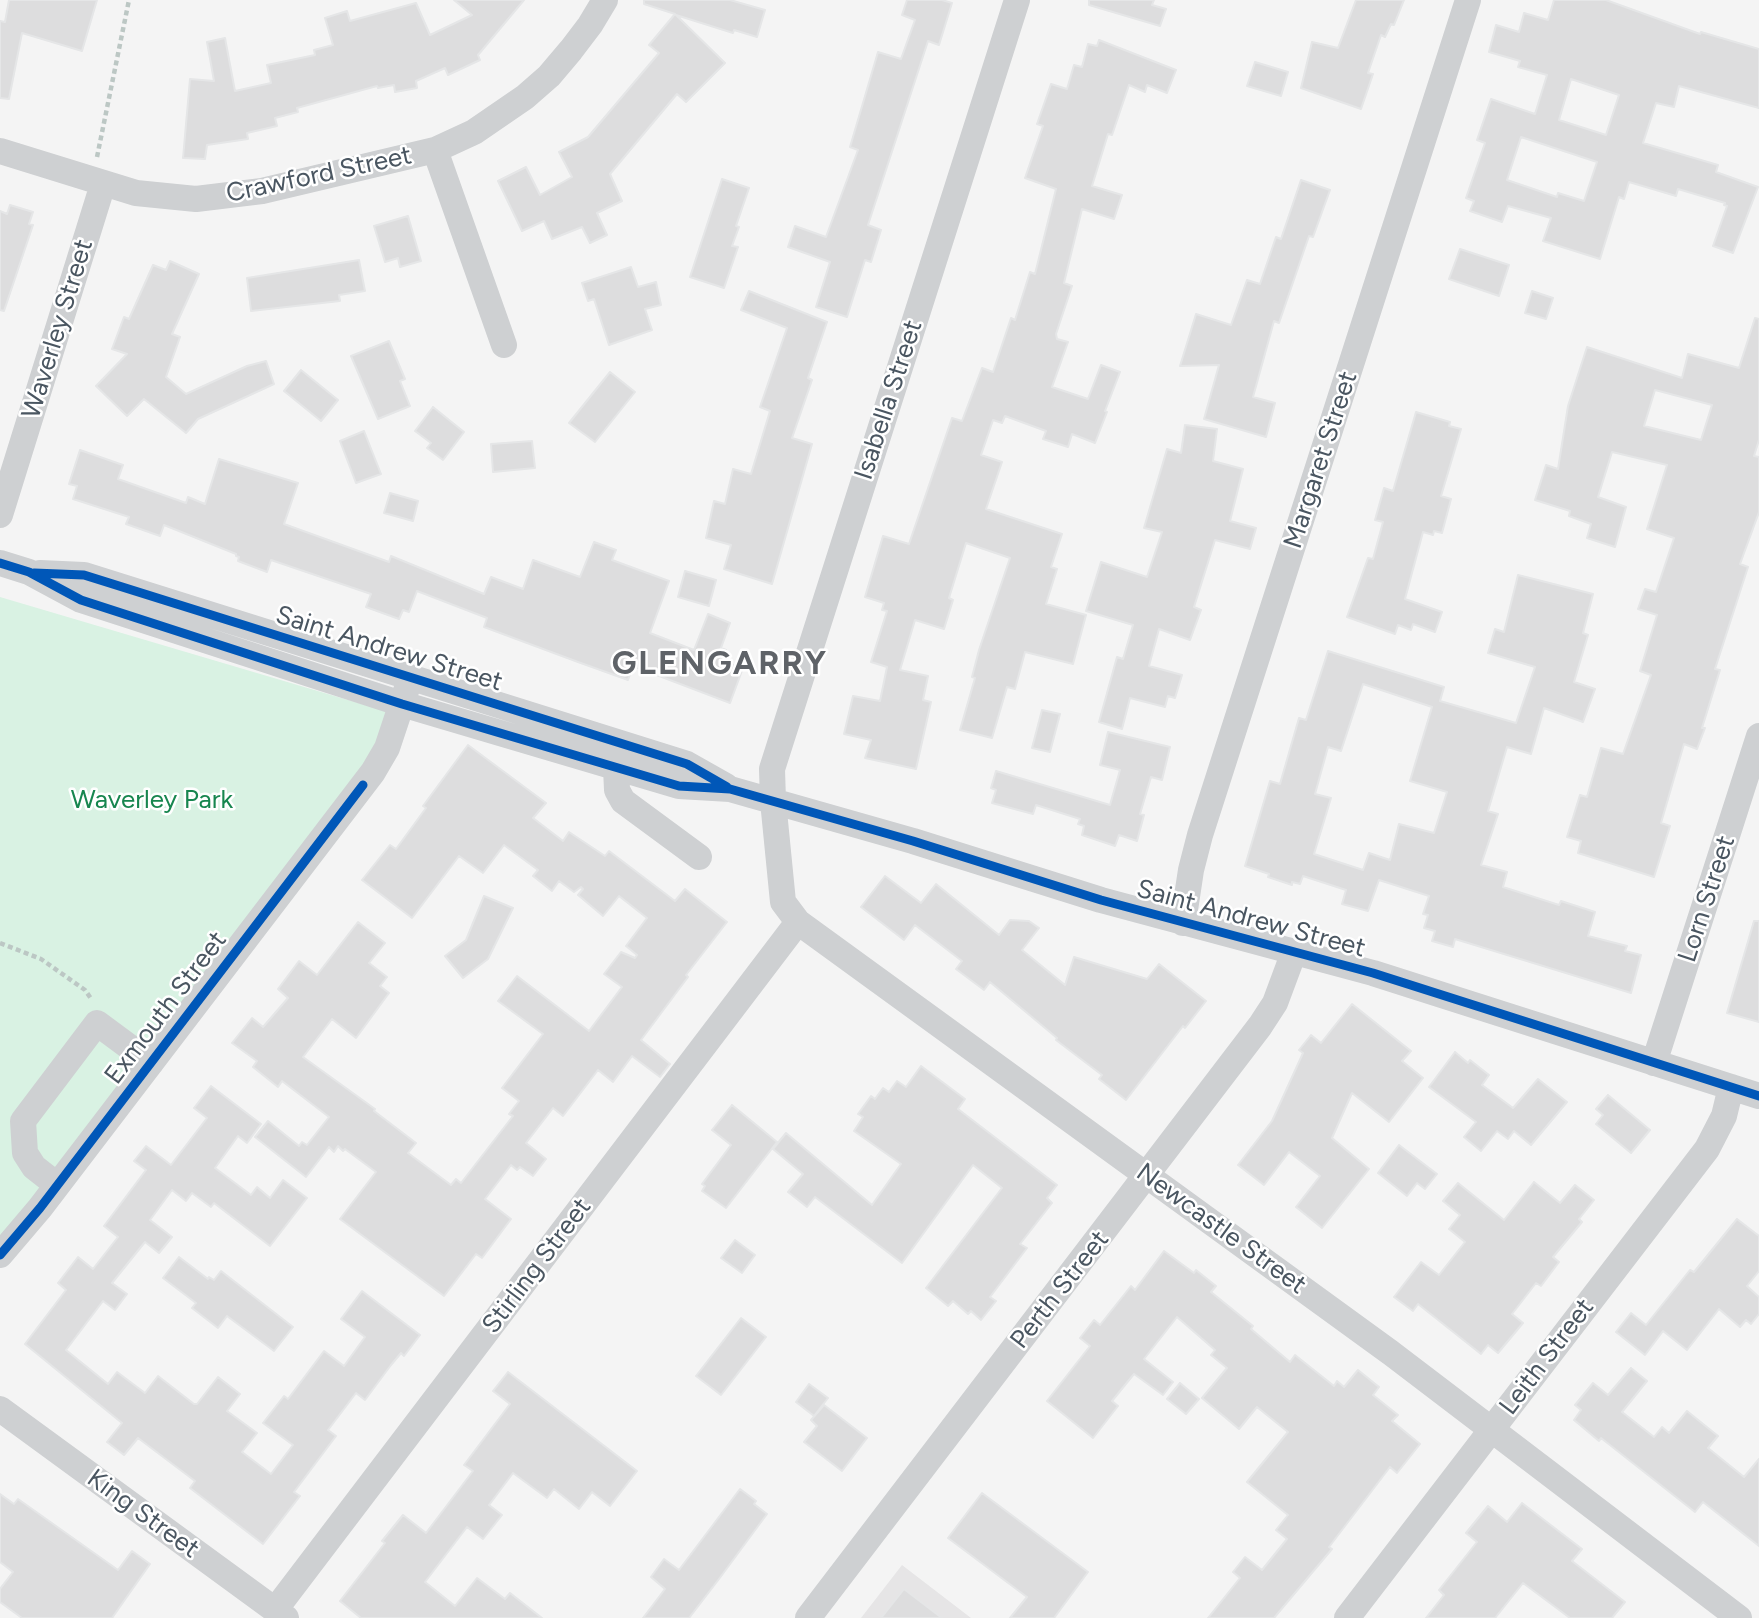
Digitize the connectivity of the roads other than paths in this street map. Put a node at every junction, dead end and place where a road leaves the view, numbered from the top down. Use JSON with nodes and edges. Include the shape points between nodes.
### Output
{"nodes":[{"id":1,"x":605,"y":0,"type":"edge"},
{"id":2,"x":1017,"y":0,"type":"edge"},
{"id":3,"x":1468,"y":0,"type":"edge"},
{"id":4,"x":0,"y":150,"type":"edge"},
{"id":5,"x":435,"y":150,"type":"junction"},
{"id":6,"x":103,"y":184,"type":"junction"},
{"id":7,"x":504,"y":345,"type":"dead end"},
{"id":8,"x":0,"y":515,"type":"edge"},
{"id":9,"x":0,"y":563,"type":"edge"},
{"id":10,"x":29,"y":572,"type":"junction"},
{"id":11,"x":410,"y":677,"type":"junction"},
{"id":12,"x":402,"y":704,"type":"junction"},
{"id":13,"x":1759,"y":736,"type":"edge"},
{"id":14,"x":616,"y":768,"type":"junction"},
{"id":15,"x":730,"y":789,"type":"junction"},
{"id":16,"x":773,"y":801,"type":"junction"},
{"id":17,"x":699,"y":857,"type":"dead end"},
{"id":18,"x":798,"y":922,"type":"junction"},
{"id":19,"x":1183,"y":923,"type":"junction"},
{"id":20,"x":1294,"y":952,"type":"junction"},
{"id":21,"x":151,"y":1063,"type":"junction"},
{"id":22,"x":1654,"y":1063,"type":"junction"},
{"id":23,"x":1731,"y":1087,"type":"junction"},
{"id":24,"x":1759,"y":1096,"type":"edge"},
{"id":25,"x":1148,"y":1176,"type":"junction"},
{"id":26,"x":57,"y":1185,"type":"junction"},
{"id":27,"x":0,"y":1255,"type":"edge"},
{"id":28,"x":0,"y":1409,"type":"edge"},
{"id":29,"x":1492,"y":1429,"type":"junction"},
{"id":30,"x":280,"y":1614,"type":"edge"},
{"id":31,"x":808,"y":1618,"type":"edge"},
{"id":32,"x":1347,"y":1618,"type":"edge"},
{"id":33,"x":1739,"y":1618,"type":"edge"}],
"edges":[{"from":1,"to":5,"type":"street","name":"Crawford Street","via":[[549,76],[502,115]]},
{"from":2,"to":16,"type":"street","name":"Isabella Street","via":[[775,758]]},
{"from":3,"to":19,"type":"street","name":"Margaret Street","via":[[1200,835]]},
{"from":4,"to":6,"type":"street","name":"Crawford Street"},
{"from":5,"to":6,"type":"street","name":"Crawford Street","via":[[230,196],[168,198]]},
{"from":5,"to":7,"type":"street","name":"Crawford Street"},
{"from":6,"to":8,"type":"street","name":"Waverley Street"},
{"from":9,"to":10,"type":"street","name":"Saint Andrew Street"},
{"from":10,"to":11,"type":"street","name":"Saint Andrew Street","via":[[84,575]]},
{"from":10,"to":12,"type":"street","name":"Saint Andrew Street","via":[[81,600]]},
{"from":11,"to":12,"type":"street","name":"Exmouth Street"},
{"from":11,"to":15,"type":"street","name":"Saint Andrew Street","via":[[687,764]]},
{"from":12,"to":14,"type":"street","name":"Saint Andrew Street"},
{"from":12,"to":21,"type":"street","name":"Exmouth Street","via":[[373,772]]},
{"from":13,"to":22,"type":"street","name":"Lorn Street"},
{"from":14,"to":15,"type":"street","name":"Saint Andrew Street","via":[[679,786]]},
{"from":14,"to":17,"type":"street","via":[[617,790],[623,801]]},
{"from":15,"to":16,"type":"street","name":"Saint Andrew Street"},
{"from":16,"to":18,"type":"street","name":"Newcastle Street","via":[[783,902]]},
{"from":16,"to":19,"type":"street","name":"Saint Andrew Street"},
{"from":18,"to":25,"type":"street","name":"Newcastle Street"},
{"from":18,"to":30,"type":"street","name":"Stirling Street"},
{"from":19,"to":20,"type":"street","name":"Saint Andrew Street"},
{"from":20,"to":22,"type":"street","name":"Saint Andrew Street"},
{"from":20,"to":25,"type":"street","name":"Perth Street","via":[[1268,1015]]},
{"from":21,"to":26,"type":"street","name":"Exmouth Street"},
{"from":21,"to":26,"type":"street","via":[[97,1023],[23,1121],[25,1153],[34,1167]]},
{"from":22,"to":23,"type":"street","name":"Saint Andrew Street"},
{"from":23,"to":24,"type":"street","name":"Saint Andrew Street"},
{"from":23,"to":29,"type":"street","name":"Leith Street","via":[[1724,1116],[1707,1149]]},
{"from":25,"to":29,"type":"street","name":"Newcastle Street"},
{"from":25,"to":31,"type":"street","name":"Perth Street"},
{"from":26,"to":27,"type":"street","name":"Exmouth Street"},
{"from":28,"to":30,"type":"street","name":"King Street"},
{"from":29,"to":32,"type":"street","name":"Leith Street"},
{"from":29,"to":33,"type":"street","name":"Newcastle Street"}]}
